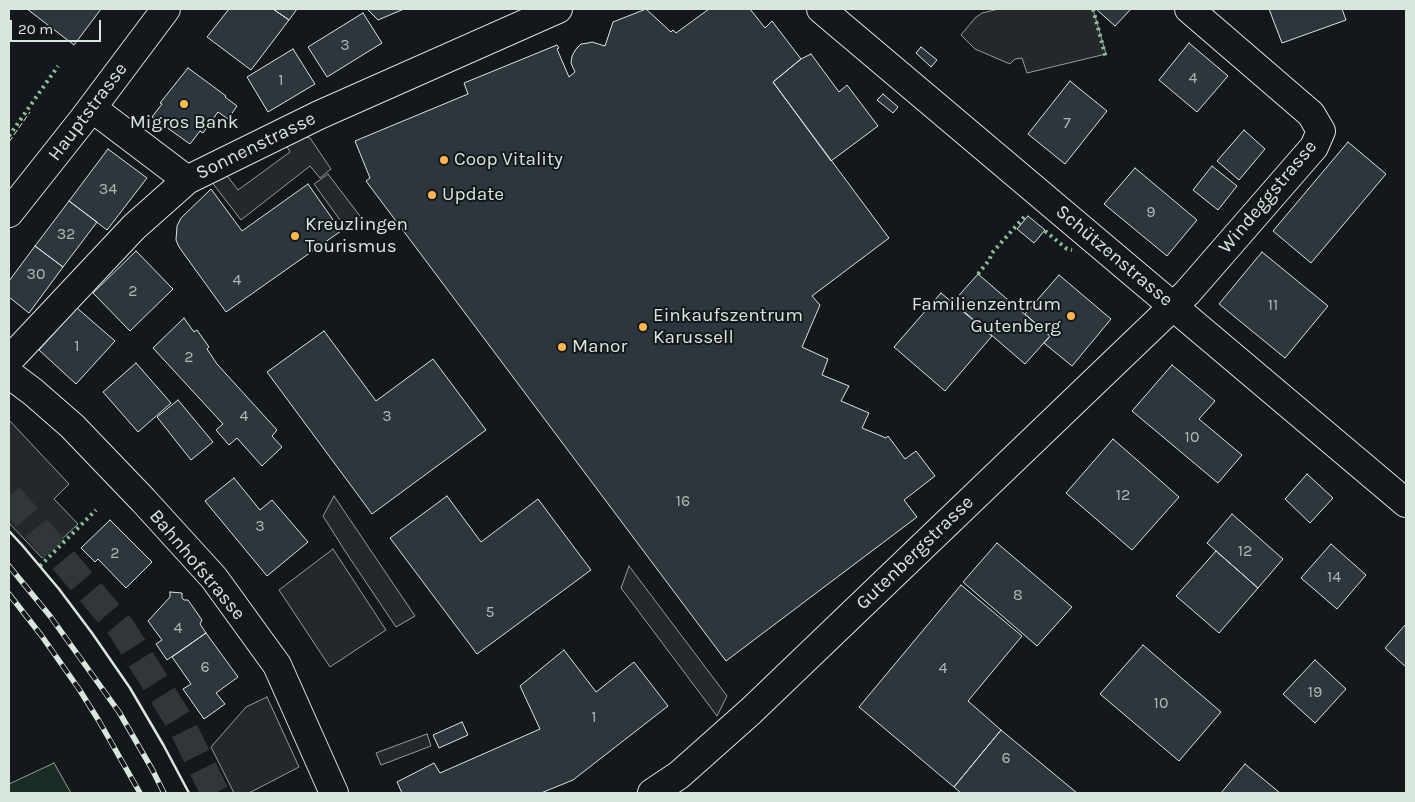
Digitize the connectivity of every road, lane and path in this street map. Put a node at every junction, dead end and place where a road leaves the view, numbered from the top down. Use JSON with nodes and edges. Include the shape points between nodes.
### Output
{"nodes":[{"id":1,"x":166,"y":9,"type":"edge"},
{"id":2,"x":558,"y":9,"type":"edge"},
{"id":3,"x":821,"y":9,"type":"edge"},
{"id":4,"x":1189,"y":9,"type":"edge"},
{"id":5,"x":92,"y":108,"type":"junction"},
{"id":6,"x":187,"y":180,"type":"junction"},
{"id":7,"x":9,"y":214,"type":"edge"},
{"id":8,"x":1173,"y":307,"type":"junction"},
{"id":9,"x":9,"y":360,"type":"edge"},
{"id":10,"x":9,"y":374,"type":"edge"},
{"id":11,"x":1406,"y":504,"type":"edge"},
{"id":12,"x":334,"y":793,"type":"edge"},
{"id":13,"x":652,"y":793,"type":"edge"}],
"edges":[{"from":1,"to":5,"type":"street","name":"Hauptstrasse"},
{"from":2,"to":6,"type":"street","name":"Sonnenstrasse","via":[[319,115]]},
{"from":3,"to":8,"type":"street","name":"Schützenstrasse"},
{"from":4,"to":8,"type":"street","name":"Windeggstrasse","via":[[1311,114],[1321,131],[1314,147]]},
{"from":5,"to":6,"type":"street"},
{"from":5,"to":7,"type":"street","name":"Hauptstrasse"},
{"from":6,"to":9,"type":"street","name":"Sonnenstrasse","via":[[134,227]]},
{"from":8,"to":11,"type":"street","name":"Schützenstrasse"},
{"from":8,"to":13,"type":"street","name":"Gutenbergstrasse","via":[[751,711],[679,775]]},
{"from":10,"to":12,"type":"street","name":"Bahnhofstrasse","via":[[72,426],[214,578],[277,665]]}]}
